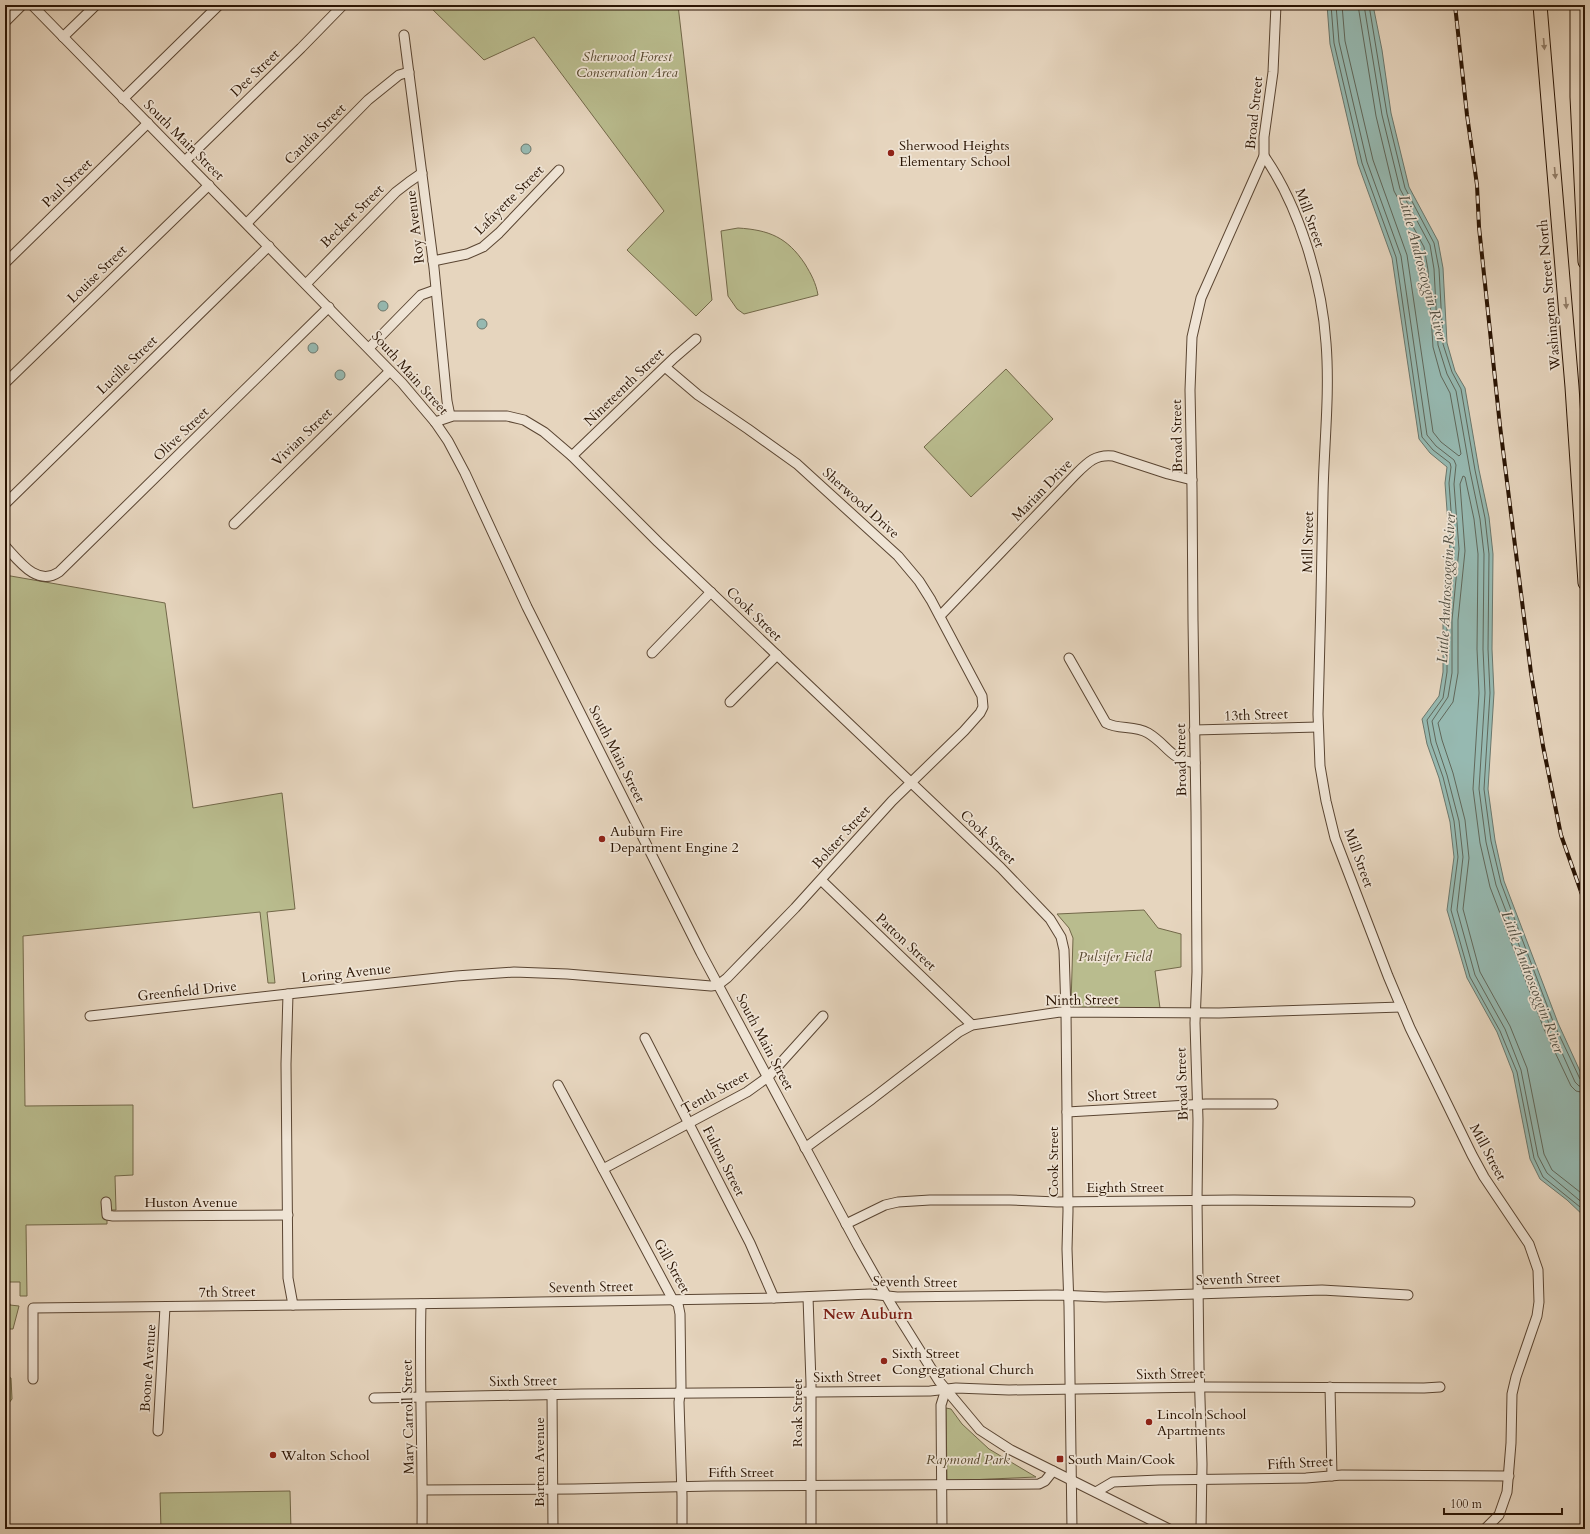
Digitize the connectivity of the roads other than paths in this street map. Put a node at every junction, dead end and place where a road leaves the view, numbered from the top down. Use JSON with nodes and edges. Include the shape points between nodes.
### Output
{"nodes":[{"id":1,"x":22,"y":5,"type":"edge"},
{"id":2,"x":32,"y":5,"type":"edge"},
{"id":3,"x":96,"y":5,"type":"edge"},
{"id":4,"x":219,"y":5,"type":"edge"},
{"id":5,"x":343,"y":5,"type":"edge"},
{"id":6,"x":1276,"y":5,"type":"edge"},
{"id":7,"x":1540,"y":5,"type":"edge"},
{"id":8,"x":1577,"y":5,"type":"edge"},
{"id":9,"x":5,"y":22,"type":"edge"},
{"id":10,"x":404,"y":35,"type":"dead end"},
{"id":11,"x":63,"y":37,"type":"junction"},
{"id":12,"x":409,"y":72,"type":"junction"},
{"id":13,"x":123,"y":99,"type":"junction"},
{"id":14,"x":148,"y":123,"type":"junction"},
{"id":15,"x":1264,"y":156,"type":"junction"},
{"id":16,"x":185,"y":161,"type":"junction"},
{"id":17,"x":1582,"y":169,"type":"edge"},
{"id":18,"x":559,"y":170,"type":"dead end"},
{"id":19,"x":422,"y":174,"type":"junction"},
{"id":20,"x":209,"y":185,"type":"junction"},
{"id":21,"x":247,"y":223,"type":"junction"},
{"id":22,"x":270,"y":246,"type":"junction"},
{"id":23,"x":433,"y":261,"type":"junction"},
{"id":24,"x":1585,"y":262,"type":"edge"},
{"id":25,"x":5,"y":263,"type":"edge"},
{"id":26,"x":306,"y":284,"type":"junction"},
{"id":27,"x":435,"y":290,"type":"junction"},
{"id":28,"x":329,"y":307,"type":"junction"},
{"id":29,"x":696,"y":339,"type":"dead end"},
{"id":30,"x":368,"y":348,"type":"junction"},
{"id":31,"x":665,"y":367,"type":"junction"},
{"id":32,"x":390,"y":371,"type":"junction"},
{"id":33,"x":5,"y":384,"type":"edge"},
{"id":34,"x":450,"y":416,"type":"junction"},
{"id":35,"x":435,"y":422,"type":"junction"},
{"id":36,"x":572,"y":456,"type":"junction"},
{"id":37,"x":1192,"y":480,"type":"junction"},
{"id":38,"x":5,"y":504,"type":"edge"},
{"id":39,"x":234,"y":524,"type":"dead end"},
{"id":40,"x":5,"y":546,"type":"edge"},
{"id":41,"x":1585,"y":582,"type":"edge"},
{"id":42,"x":711,"y":592,"type":"junction"},
{"id":43,"x":940,"y":616,"type":"junction"},
{"id":44,"x":652,"y":653,"type":"dead end"},
{"id":45,"x":777,"y":655,"type":"junction"},
{"id":46,"x":1069,"y":658,"type":"dead end"},
{"id":47,"x":730,"y":702,"type":"dead end"},
{"id":48,"x":983,"y":707,"type":"joint"},
{"id":49,"x":1318,"y":727,"type":"junction"},
{"id":50,"x":1194,"y":730,"type":"junction"},
{"id":51,"x":1195,"y":763,"type":"junction"},
{"id":52,"x":911,"y":783,"type":"junction"},
{"id":53,"x":820,"y":880,"type":"junction"},
{"id":54,"x":718,"y":985,"type":"junction"},
{"id":55,"x":288,"y":994,"type":"junction"},
{"id":56,"x":1401,"y":1007,"type":"junction"},
{"id":57,"x":1066,"y":1012,"type":"junction"},
{"id":58,"x":1195,"y":1014,"type":"junction"},
{"id":59,"x":90,"y":1016,"type":"dead end"},
{"id":60,"x":823,"y":1016,"type":"dead end"},
{"id":61,"x":972,"y":1025,"type":"junction"},
{"id":62,"x":645,"y":1038,"type":"dead end"},
{"id":63,"x":768,"y":1077,"type":"junction"},
{"id":64,"x":558,"y":1086,"type":"dead end"},
{"id":65,"x":1273,"y":1104,"type":"dead end"},
{"id":66,"x":1197,"y":1105,"type":"junction"},
{"id":67,"x":1067,"y":1112,"type":"junction"},
{"id":68,"x":688,"y":1122,"type":"junction"},
{"id":69,"x":805,"y":1148,"type":"junction"},
{"id":70,"x":603,"y":1170,"type":"junction"},
{"id":71,"x":1197,"y":1200,"type":"junction"},
{"id":72,"x":106,"y":1202,"type":"dead end"},
{"id":73,"x":1068,"y":1202,"type":"junction"},
{"id":74,"x":1410,"y":1202,"type":"dead end"},
{"id":75,"x":288,"y":1215,"type":"junction"},
{"id":76,"x":846,"y":1224,"type":"junction"},
{"id":77,"x":1198,"y":1295,"type":"junction"},
{"id":78,"x":1408,"y":1295,"type":"dead end"},
{"id":79,"x":886,"y":1296,"type":"junction"},
{"id":80,"x":1068,"y":1296,"type":"junction"},
{"id":81,"x":808,"y":1297,"type":"junction"},
{"id":82,"x":774,"y":1298,"type":"junction"},
{"id":83,"x":673,"y":1300,"type":"junction"},
{"id":84,"x":421,"y":1304,"type":"junction"},
{"id":85,"x":293,"y":1305,"type":"junction"},
{"id":86,"x":165,"y":1307,"type":"junction"},
{"id":87,"x":33,"y":1379,"type":"dead end"},
{"id":88,"x":1330,"y":1387,"type":"junction"},
{"id":89,"x":1440,"y":1387,"type":"dead end"},
{"id":90,"x":1199,"y":1388,"type":"junction"},
{"id":91,"x":946,"y":1389,"type":"junction"},
{"id":92,"x":1070,"y":1389,"type":"junction"},
{"id":93,"x":811,"y":1392,"type":"junction"},
{"id":94,"x":680,"y":1393,"type":"junction"},
{"id":95,"x":552,"y":1394,"type":"junction"},
{"id":96,"x":422,"y":1397,"type":"junction"},
{"id":97,"x":374,"y":1398,"type":"dead end"},
{"id":98,"x":158,"y":1431,"type":"dead end"},
{"id":99,"x":1053,"y":1471,"type":"junction"},
{"id":100,"x":1332,"y":1476,"type":"junction"},
{"id":101,"x":1508,"y":1476,"type":"junction"},
{"id":102,"x":1072,"y":1480,"type":"junction"},
{"id":103,"x":1201,"y":1480,"type":"junction"},
{"id":104,"x":682,"y":1486,"type":"junction"},
{"id":105,"x":811,"y":1486,"type":"junction"},
{"id":106,"x":942,"y":1486,"type":"junction"},
{"id":107,"x":552,"y":1489,"type":"junction"},
{"id":108,"x":423,"y":1490,"type":"junction"},
{"id":109,"x":1096,"y":1492,"type":"junction"},
{"id":110,"x":422,"y":1529,"type":"edge"},
{"id":111,"x":553,"y":1529,"type":"edge"},
{"id":112,"x":682,"y":1529,"type":"edge"},
{"id":113,"x":811,"y":1529,"type":"edge"},
{"id":114,"x":942,"y":1529,"type":"edge"},
{"id":115,"x":1072,"y":1529,"type":"edge"},
{"id":116,"x":1169,"y":1529,"type":"edge"},
{"id":117,"x":1201,"y":1529,"type":"edge"},
{"id":118,"x":1484,"y":1529,"type":"edge"}],
"edges":[{"from":1,"to":9,"type":"street"},
{"from":2,"to":11,"type":"street","name":"South Main Street"},
{"from":3,"to":11,"type":"street"},
{"from":4,"to":13,"type":"street"},
{"from":5,"to":16,"type":"street","name":"Dee Street"},
{"from":6,"to":15,"type":"street","name":"Broad Street","via":[[1273,72],[1264,136]]},
{"from":7,"to":41,"type":"highway","name":"Washington Street North","one_way":true,"via":[[1572,387]]},
{"from":8,"to":17,"type":"highway","via":[[1576,62]]},
{"from":10,"to":12,"type":"street","name":"Roy Avenue"},
{"from":11,"to":13,"type":"street","name":"South Main Street"},
{"from":12,"to":19,"type":"street","name":"Roy Avenue"},
{"from":12,"to":21,"type":"street","name":"Candia Street","via":[[399,75],[368,100]]},
{"from":13,"to":14,"type":"street","name":"South Main Street"},
{"from":14,"to":16,"type":"street","name":"South Main Street"},
{"from":14,"to":25,"type":"street","name":"Paul Street"},
{"from":15,"to":37,"type":"street","name":"Broad Street","via":[[1200,298],[1194,325],[1190,390]]},
{"from":15,"to":49,"type":"street","name":"Mill Street","via":[[1282,183],[1303,235],[1319,295],[1326,342]]},
{"from":16,"to":20,"type":"street","name":"South Main Street"},
{"from":17,"to":24,"type":"highway"},
{"from":18,"to":23,"type":"street","name":"Lafayette Street","via":[[483,247],[467,254]]},
{"from":19,"to":23,"type":"street","name":"Roy Avenue"},
{"from":19,"to":26,"type":"street","name":"Beckett Street","via":[[396,192]]},
{"from":20,"to":21,"type":"street","name":"South Main Street"},
{"from":20,"to":33,"type":"street","name":"Louise Street"},
{"from":21,"to":22,"type":"street","name":"South Main Street"},
{"from":22,"to":26,"type":"street","name":"South Main Street"},
{"from":22,"to":38,"type":"street","name":"Lucille Street"},
{"from":23,"to":27,"type":"street","name":"Roy Avenue"},
{"from":26,"to":28,"type":"street","name":"South Main Street"},
{"from":27,"to":30,"type":"street","via":[[421,295]]},
{"from":27,"to":34,"type":"street","name":"Roy Avenue"},
{"from":28,"to":30,"type":"street","name":"South Main Street"},
{"from":28,"to":40,"type":"street","name":"Olive Street","via":[[65,567],[48,577],[36,575]]},
{"from":29,"to":31,"type":"street","name":"Nineteenth Street"},
{"from":30,"to":32,"type":"street","name":"South Main Street"},
{"from":31,"to":36,"type":"street","name":"Nineteenth Street"},
{"from":31,"to":43,"type":"street","name":"Sherwood Drive","via":[[698,395],[797,464],[876,535],[909,568]]},
{"from":32,"to":35,"type":"street","name":"South Main Street"},
{"from":32,"to":39,"type":"street","name":"Vivian Street"},
{"from":34,"to":35,"type":"street","name":"Cook Street"},
{"from":34,"to":36,"type":"street","name":"Cook Street","via":[[502,416],[524,420],[544,432]]},
{"from":35,"to":54,"type":"street","name":"South Main Street","via":[[465,473],[527,607]]},
{"from":36,"to":42,"type":"street","name":"Cook Street"},
{"from":37,"to":43,"type":"street","name":"Marian Drive","via":[[1112,456],[1095,458],[1076,474]]},
{"from":37,"to":50,"type":"street","name":"Broad Street"},
{"from":42,"to":44,"type":"street"},
{"from":42,"to":45,"type":"street","name":"Cook Street"},
{"from":43,"to":48,"type":"street","name":"Sherwood Drive","via":[[982,696]]},
{"from":45,"to":47,"type":"street"},
{"from":45,"to":52,"type":"street","name":"Cook Street"},
{"from":46,"to":51,"type":"street","via":[[1106,723],[1141,730],[1158,740],[1176,757]]},
{"from":48,"to":52,"type":"street","name":"Bolster Street","via":[[964,732]]},
{"from":49,"to":50,"type":"street","name":"13th Street"},
{"from":49,"to":56,"type":"street","name":"Mill Street","via":[[1324,791],[1336,838]]},
{"from":50,"to":51,"type":"street","name":"Broad Street"},
{"from":51,"to":58,"type":"street","name":"Broad Street"},
{"from":52,"to":53,"type":"street","name":"Bolster Street"},
{"from":52,"to":57,"type":"street","name":"Cook Street","via":[[1033,900],[1057,928],[1064,950]]},
{"from":53,"to":54,"type":"street","name":"Bolster Street","via":[[759,947]]},
{"from":53,"to":61,"type":"street","name":"Patton Street"},
{"from":54,"to":55,"type":"street","name":"Loring Avenue","via":[[514,972]]},
{"from":54,"to":63,"type":"street","name":"South Main Street"},
{"from":55,"to":59,"type":"street","name":"Greenfield Drive"},
{"from":55,"to":75,"type":"street","name":"Loring Avenue"},
{"from":56,"to":58,"type":"street","name":"Ninth Street"},
{"from":56,"to":101,"type":"street","name":"Mill Street","via":[[1484,1177],[1530,1244],[1537,1263],[1539,1302],[1537,1316],[1514,1386]]},
{"from":57,"to":58,"type":"street","name":"Ninth Street"},
{"from":57,"to":61,"type":"street","name":"Ninth Street"},
{"from":57,"to":67,"type":"street","name":"Cook Street"},
{"from":58,"to":66,"type":"street","name":"Broad Street"},
{"from":60,"to":63,"type":"street","name":"Tenth Street"},
{"from":61,"to":69,"type":"street","name":"Ninth Street","via":[[959,1032]]},
{"from":62,"to":68,"type":"street","name":"Fulton Street"},
{"from":63,"to":68,"type":"street","name":"Tenth Street","via":[[747,1092]]},
{"from":63,"to":69,"type":"street","name":"South Main Street"},
{"from":64,"to":70,"type":"street","name":"Gill Street"},
{"from":65,"to":66,"type":"street","name":"Short Street"},
{"from":66,"to":67,"type":"street","name":"Short Street"},
{"from":66,"to":71,"type":"street","name":"Broad Street"},
{"from":67,"to":73,"type":"street","name":"Cook Street"},
{"from":68,"to":70,"type":"street","name":"Tenth Street"},
{"from":68,"to":82,"type":"street","name":"Fulton Street","via":[[750,1243]]},
{"from":69,"to":76,"type":"street","name":"South Main Street"},
{"from":70,"to":83,"type":"street","name":"Gill Street"},
{"from":71,"to":73,"type":"street","name":"Eighth Street"},
{"from":71,"to":74,"type":"street","name":"Eighth Street"},
{"from":71,"to":77,"type":"street","name":"Broad Street"},
{"from":72,"to":75,"type":"street","name":"Huston Avenue","via":[[107,1215],[113,1216]]},
{"from":73,"to":76,"type":"street","name":"Eighth Street","via":[[898,1202],[879,1207]]},
{"from":73,"to":80,"type":"street","name":"Cook Street"},
{"from":75,"to":85,"type":"street","name":"Loring Avenue","via":[[288,1278]]},
{"from":76,"to":79,"type":"street","name":"South Main Street"},
{"from":77,"to":78,"type":"street","name":"Seventh Street","via":[[1322,1290]]},
{"from":77,"to":80,"type":"street","name":"Seventh Street"},
{"from":77,"to":90,"type":"street","name":"Broad Street"},
{"from":79,"to":80,"type":"street","name":"Seventh Street"},
{"from":79,"to":81,"type":"street","name":"Seventh Street","via":[[870,1294]]},
{"from":79,"to":91,"type":"street","name":"South Main Street","via":[[927,1364]]},
{"from":80,"to":92,"type":"street","name":"Cook Street"},
{"from":81,"to":82,"type":"street","name":"Seventh Street"},
{"from":81,"to":93,"type":"street","name":"Roak Street"},
{"from":82,"to":83,"type":"street","name":"Seventh Street"},
{"from":83,"to":84,"type":"street","name":"Seventh Street"},
{"from":83,"to":94,"type":"street","name":"Gill Street","via":[[678,1304],[680,1314]]},
{"from":84,"to":85,"type":"street","name":"7th Street"},
{"from":84,"to":96,"type":"street","name":"Mary Carroll Street"},
{"from":85,"to":86,"type":"street","name":"7th Street"},
{"from":86,"to":87,"type":"street","name":"7th Street","via":[[32,1308]]},
{"from":86,"to":98,"type":"street","name":"Boone Avenue"},
{"from":88,"to":89,"type":"street","name":"Sixth Street"},
{"from":88,"to":90,"type":"street","name":"Sixth Street"},
{"from":88,"to":100,"type":"street"},
{"from":90,"to":92,"type":"street","name":"Sixth Street"},
{"from":90,"to":103,"type":"street","name":"Broad Street"},
{"from":91,"to":92,"type":"street","name":"Sixth Street"},
{"from":91,"to":93,"type":"street","name":"Sixth Street"},
{"from":91,"to":99,"type":"street","name":"South Main Street","via":[[980,1430]]},
{"from":91,"to":106,"type":"street","via":[[941,1405]]},
{"from":92,"to":102,"type":"street","name":"Cook Street"},
{"from":93,"to":94,"type":"street","name":"Sixth Street"},
{"from":93,"to":105,"type":"street","name":"Roak Street"},
{"from":94,"to":95,"type":"street","name":"Sixth Street"},
{"from":94,"to":104,"type":"street","name":"Gill Street"},
{"from":95,"to":96,"type":"street","name":"Sixth Street"},
{"from":95,"to":107,"type":"street","name":"Barton Avenue"},
{"from":96,"to":97,"type":"street","name":"Sixth Street"},
{"from":96,"to":108,"type":"street","name":"Mary Carroll Street"},
{"from":99,"to":102,"type":"street","name":"South Main Street"},
{"from":99,"to":106,"type":"street","name":"Fifth Street","via":[[1039,1484]]},
{"from":100,"to":101,"type":"street","name":"Fifth Street"},
{"from":100,"to":103,"type":"street","name":"Fifth Street"},
{"from":101,"to":118,"type":"street","name":"Mill Street","via":[[1502,1508],[1495,1520]]},
{"from":102,"to":109,"type":"street","name":"South Main Street"},
{"from":102,"to":115,"type":"street","name":"Cook Street"},
{"from":103,"to":109,"type":"street","name":"Fifth Street","via":[[1113,1482]]},
{"from":103,"to":117,"type":"street","name":"Broad Street"},
{"from":104,"to":105,"type":"street","name":"Fifth Street"},
{"from":104,"to":107,"type":"street","name":"Fifth Street"},
{"from":104,"to":112,"type":"street","name":"Gill Street"},
{"from":105,"to":106,"type":"street","name":"Fifth Street"},
{"from":105,"to":113,"type":"street","name":"Roak Street"},
{"from":106,"to":114,"type":"street"},
{"from":107,"to":108,"type":"street","name":"Fifth Street"},
{"from":107,"to":111,"type":"street","name":"Barton Avenue"},
{"from":108,"to":110,"type":"street","name":"Mary Carroll Street"},
{"from":109,"to":116,"type":"street","name":"South Main Street"}]}
